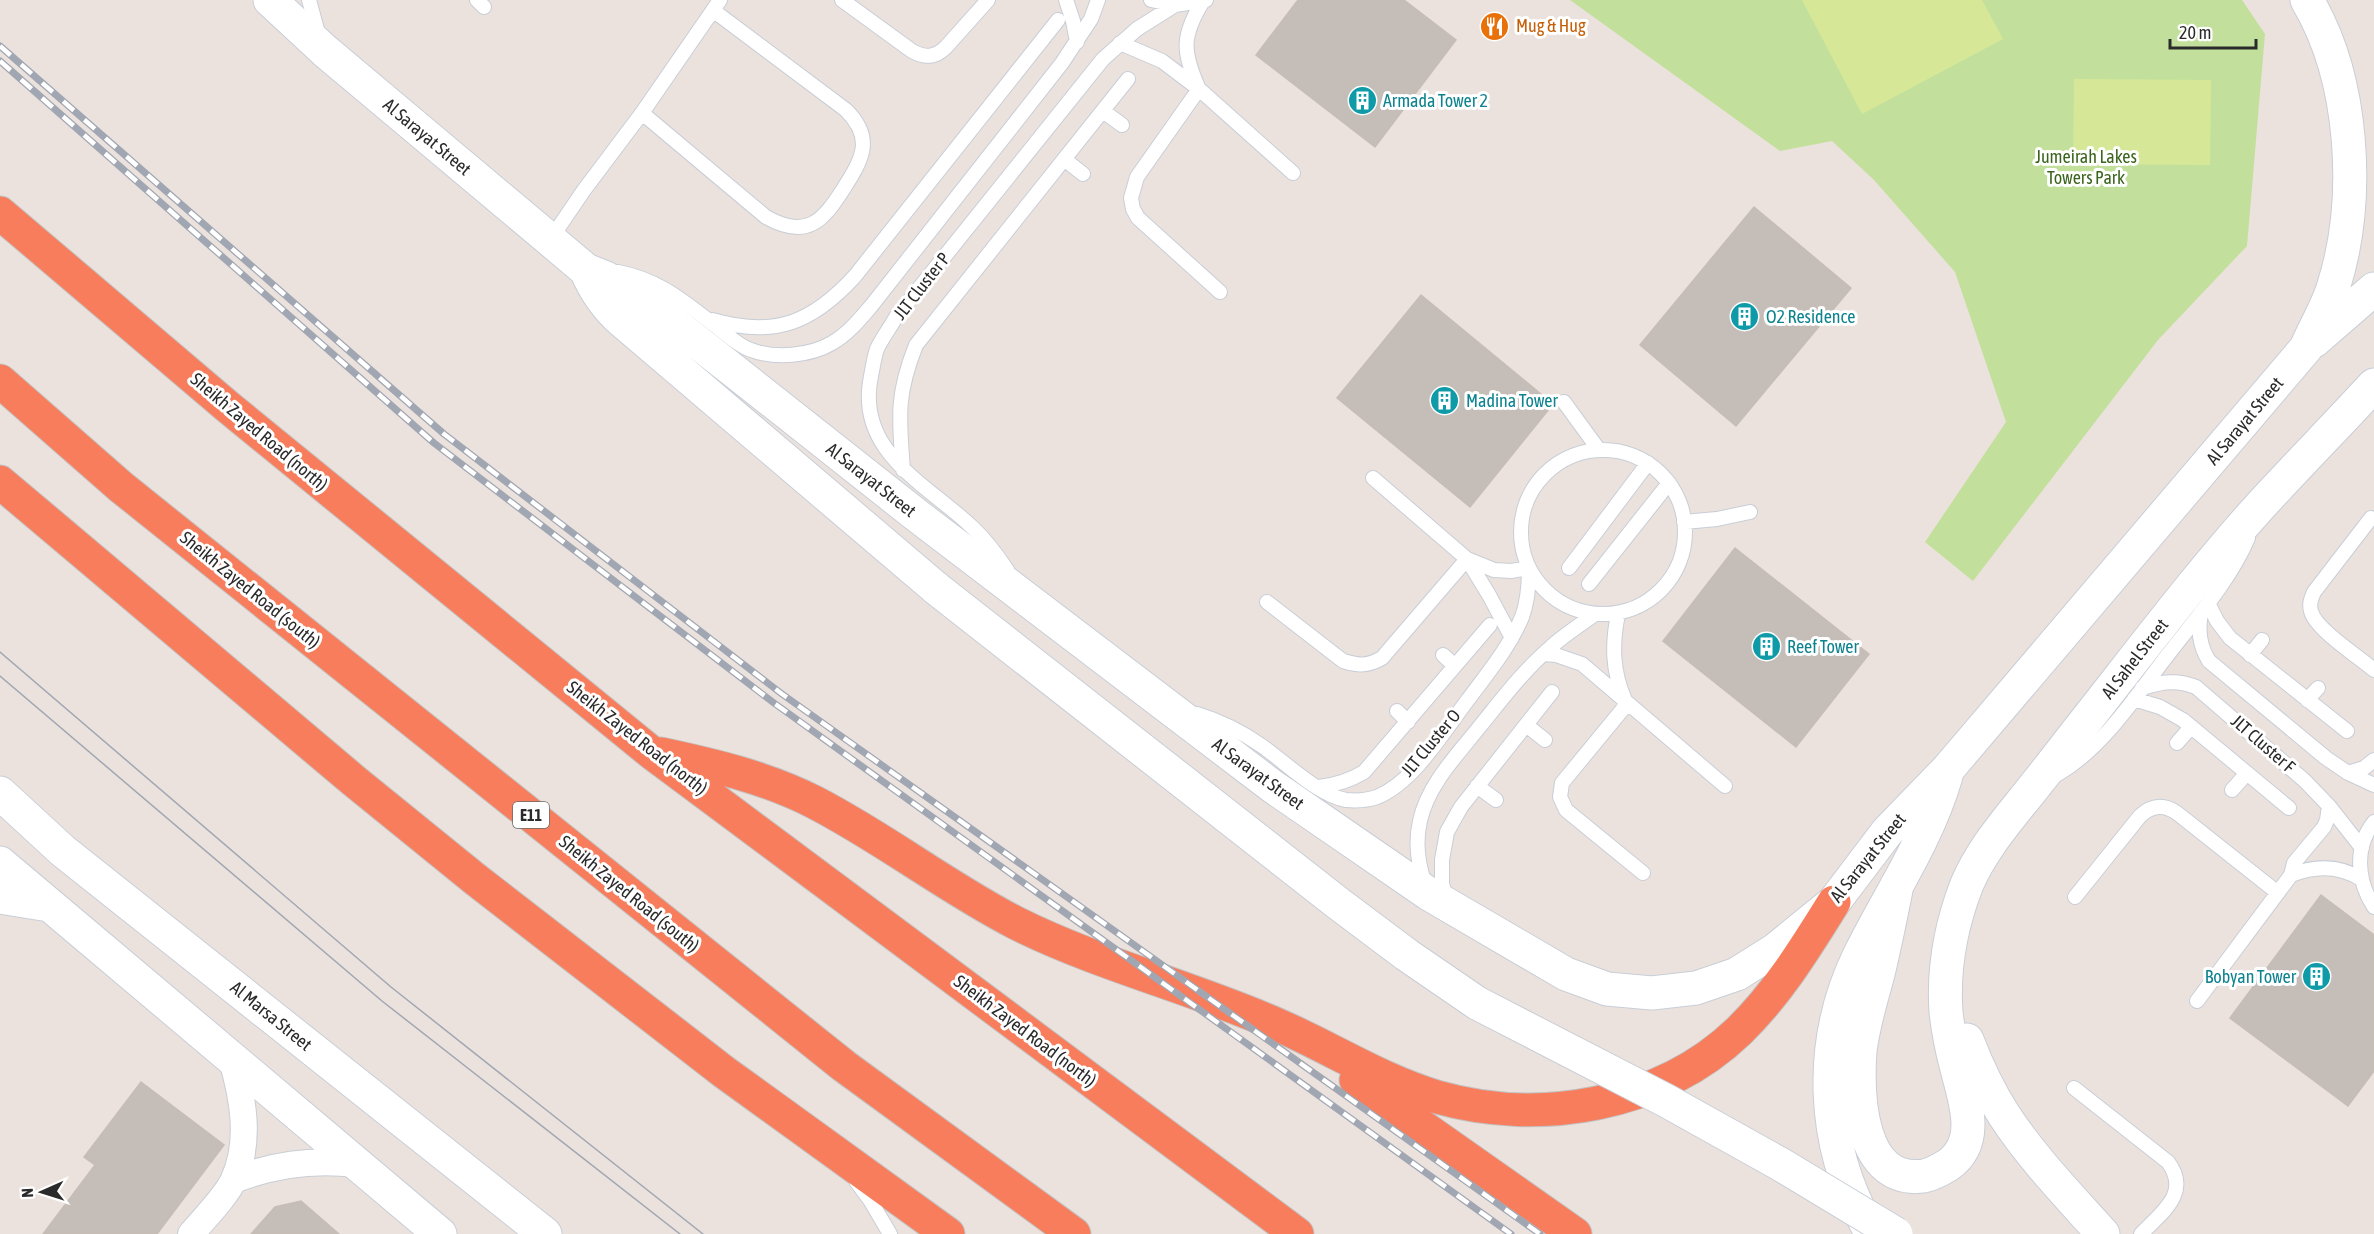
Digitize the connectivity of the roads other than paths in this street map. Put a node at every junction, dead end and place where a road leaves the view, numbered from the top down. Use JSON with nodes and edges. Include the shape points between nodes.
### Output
{"nodes":[{"id":1,"x":270,"y":0,"type":"edge"},
{"id":2,"x":842,"y":0,"type":"edge"},
{"id":3,"x":988,"y":0,"type":"edge"},
{"id":4,"x":1066,"y":0,"type":"edge"},
{"id":5,"x":1098,"y":0,"type":"edge"},
{"id":6,"x":1151,"y":0,"type":"edge"},
{"id":7,"x":2307,"y":0,"type":"edge"},
{"id":8,"x":1205,"y":1,"type":"edge"},
{"id":9,"x":1175,"y":5,"type":"junction"},
{"id":10,"x":717,"y":6,"type":"edge"},
{"id":11,"x":298,"y":9,"type":"edge"},
{"id":12,"x":1058,"y":20,"type":"dead end"},
{"id":13,"x":1077,"y":42,"type":"junction"},
{"id":14,"x":1120,"y":43,"type":"junction"},
{"id":15,"x":1128,"y":79,"type":"dead end"},
{"id":16,"x":1199,"y":89,"type":"junction"},
{"id":17,"x":1103,"y":111,"type":"junction"},
{"id":18,"x":642,"y":112,"type":"junction"},
{"id":19,"x":1122,"y":125,"type":"dead end"},
{"id":20,"x":1064,"y":159,"type":"junction"},
{"id":21,"x":1293,"y":173,"type":"dead end"},
{"id":22,"x":1083,"y":174,"type":"dead end"},
{"id":23,"x":0,"y":213,"type":"edge"},
{"id":24,"x":550,"y":240,"type":"junction"},
{"id":25,"x":586,"y":270,"type":"junction"},
{"id":26,"x":2374,"y":289,"type":"edge"},
{"id":27,"x":1220,"y":292,"type":"dead end"},
{"id":28,"x":705,"y":318,"type":"junction"},
{"id":29,"x":2306,"y":348,"type":"junction"},
{"id":30,"x":0,"y":381,"type":"edge"},
{"id":31,"x":2374,"y":386,"type":"edge"},
{"id":32,"x":1564,"y":402,"type":"dead end"},
{"id":33,"x":1599,"y":450,"type":"junction"},
{"id":34,"x":1648,"y":463,"type":"junction"},
{"id":35,"x":903,"y":470,"type":"junction"},
{"id":36,"x":1373,"y":478,"type":"dead end"},
{"id":37,"x":0,"y":482,"type":"edge"},
{"id":38,"x":1669,"y":483,"type":"junction"},
{"id":39,"x":2261,"y":505,"type":"junction"},
{"id":40,"x":1750,"y":512,"type":"dead end"},
{"id":41,"x":2371,"y":518,"type":"dead end"},
{"id":42,"x":1684,"y":522,"type":"junction"},
{"id":43,"x":1467,"y":559,"type":"junction"},
{"id":44,"x":1529,"y":568,"type":"junction"},
{"id":45,"x":1569,"y":568,"type":"dead end"},
{"id":46,"x":1589,"y":584,"type":"dead end"},
{"id":47,"x":1019,"y":593,"type":"junction"},
{"id":48,"x":1267,"y":602,"type":"dead end"},
{"id":49,"x":2205,"y":608,"type":"junction"},
{"id":50,"x":1618,"y":614,"type":"junction"},
{"id":51,"x":1595,"y":615,"type":"junction"},
{"id":52,"x":1490,"y":625,"type":"dead end"},
{"id":53,"x":1512,"y":638,"type":"junction"},
{"id":54,"x":2262,"y":640,"type":"dead end"},
{"id":55,"x":1543,"y":654,"type":"junction"},
{"id":56,"x":1443,"y":655,"type":"dead end"},
{"id":57,"x":2250,"y":655,"type":"junction"},
{"id":58,"x":1455,"y":666,"type":"junction"},
{"id":59,"x":2374,"y":669,"type":"edge"},
{"id":60,"x":2318,"y":688,"type":"dead end"},
{"id":61,"x":1552,"y":692,"type":"dead end"},
{"id":62,"x":2138,"y":694,"type":"junction"},
{"id":63,"x":2307,"y":700,"type":"junction"},
{"id":64,"x":1628,"y":704,"type":"junction"},
{"id":65,"x":1166,"y":705,"type":"junction"},
{"id":66,"x":1397,"y":711,"type":"dead end"},
{"id":67,"x":1408,"y":722,"type":"junction"},
{"id":68,"x":1526,"y":725,"type":"junction"},
{"id":69,"x":2191,"y":727,"type":"junction"},
{"id":70,"x":2347,"y":731,"type":"dead end"},
{"id":71,"x":1545,"y":740,"type":"dead end"},
{"id":72,"x":2177,"y":744,"type":"dead end"},
{"id":73,"x":652,"y":753,"type":"junction"},
{"id":74,"x":2374,"y":760,"type":"edge"},
{"id":75,"x":1948,"y":769,"type":"junction"},
{"id":76,"x":2247,"y":773,"type":"junction"},
{"id":77,"x":2348,"y":773,"type":"junction"},
{"id":78,"x":2374,"y":785,"type":"edge"},
{"id":79,"x":1477,"y":786,"type":"junction"},
{"id":80,"x":1725,"y":786,"type":"dead end"},
{"id":81,"x":1319,"y":787,"type":"junction"},
{"id":82,"x":2033,"y":788,"type":"junction"},
{"id":83,"x":2232,"y":790,"type":"dead end"},
{"id":84,"x":0,"y":793,"type":"edge"},
{"id":85,"x":1496,"y":800,"type":"dead end"},
{"id":86,"x":2329,"y":806,"type":"junction"},
{"id":87,"x":2289,"y":808,"type":"dead end"},
{"id":88,"x":0,"y":810,"type":"edge"},
{"id":89,"x":2374,"y":822,"type":"edge"},
{"id":90,"x":2362,"y":848,"type":"junction"},
{"id":91,"x":63,"y":851,"type":"junction"},
{"id":92,"x":0,"y":863,"type":"edge"},
{"id":93,"x":1643,"y":873,"type":"dead end"},
{"id":94,"x":2291,"y":875,"type":"junction"},
{"id":95,"x":2361,"y":879,"type":"junction"},
{"id":96,"x":1897,"y":885,"type":"junction"},
{"id":97,"x":2278,"y":893,"type":"junction"},
{"id":98,"x":0,"y":897,"type":"edge"},
{"id":99,"x":2075,"y":897,"type":"dead end"},
{"id":100,"x":1438,"y":899,"type":"junction"},
{"id":101,"x":1834,"y":902,"type":"junction"},
{"id":102,"x":49,"y":905,"type":"junction"},
{"id":103,"x":2374,"y":907,"type":"edge"},
{"id":104,"x":1946,"y":963,"type":"junction"},
{"id":105,"x":2197,"y":1001,"type":"dead end"},
{"id":106,"x":1279,"y":1026,"type":"junction"},
{"id":107,"x":232,"y":1060,"type":"junction"},
{"id":108,"x":2074,"y":1088,"type":"dead end"},
{"id":109,"x":829,"y":1146,"type":"junction"},
{"id":110,"x":356,"y":1164,"type":"junction"},
{"id":111,"x":234,"y":1180,"type":"junction"},
{"id":112,"x":191,"y":1234,"type":"edge"},
{"id":113,"x":440,"y":1234,"type":"edge"},
{"id":114,"x":545,"y":1234,"type":"edge"},
{"id":115,"x":890,"y":1234,"type":"edge"},
{"id":116,"x":948,"y":1234,"type":"edge"},
{"id":117,"x":1074,"y":1234,"type":"edge"},
{"id":118,"x":1297,"y":1234,"type":"edge"},
{"id":119,"x":1575,"y":1234,"type":"edge"},
{"id":120,"x":1873,"y":1234,"type":"edge"},
{"id":121,"x":1896,"y":1234,"type":"edge"},
{"id":122,"x":2103,"y":1234,"type":"edge"},
{"id":123,"x":2141,"y":1234,"type":"edge"}],
"edges":[{"from":1,"to":11,"type":"main road","name":"Al Sarayat Street"},
{"from":2,"to":3,"type":"lane","via":[[912,51],[930,57],[939,54]]},
{"from":4,"to":13,"type":"lane"},
{"from":5,"to":13,"type":"lane","name":"JLT Cluster P"},
{"from":6,"to":9,"type":"lane","name":"JLT Cluster P"},
{"from":7,"to":29,"type":"main road","name":"Al Sarayat Street","via":[[2339,78],[2350,149],[2348,218],[2334,286]]},
{"from":8,"to":9,"type":"lane","name":"JLT Cluster P"},
{"from":8,"to":16,"type":"lane","via":[[1191,21],[1186,44],[1189,67]]},
{"from":9,"to":14,"type":"lane","name":"JLT Cluster P"},
{"from":10,"to":18,"type":"lane"},
{"from":10,"to":18,"type":"lane","via":[[857,121],[863,151],[858,166],[827,214],[814,224],[798,228],[766,217]]},
{"from":11,"to":24,"type":"main road","name":"Al Sarayat Street","via":[[325,51]]},
{"from":12,"to":28,"type":"lane","via":[[995,89],[833,300],[807,316],[774,327],[739,328]]},
{"from":13,"to":28,"type":"lane","name":"JLT Cluster P","via":[[872,305],[831,344],[779,355],[751,350]]},
{"from":14,"to":16,"type":"lane","via":[[1162,61]]},
{"from":14,"to":35,"type":"lane","name":"JLT Cluster P","via":[[896,317],[877,350],[869,387],[870,408],[884,447]]},
{"from":15,"to":17,"type":"lane"},
{"from":16,"to":21,"type":"lane"},
{"from":16,"to":27,"type":"lane","via":[[1137,177],[1131,198],[1138,218]]},
{"from":17,"to":19,"type":"lane"},
{"from":17,"to":20,"type":"lane"},
{"from":18,"to":24,"type":"lane"},
{"from":20,"to":22,"type":"lane"},
{"from":20,"to":35,"type":"lane","via":[[916,345],[900,393]]},
{"from":23,"to":73,"type":"highway","name":"Sheikh Zayed Road (north)","via":[[265,437]]},
{"from":24,"to":25,"type":"main road","name":"Al Sarayat Street"},
{"from":25,"to":28,"type":"lane","name":"JLT Cluster P","via":[[636,275],[681,299]]},
{"from":25,"to":47,"type":"main road","name":"Al Sarayat Street","via":[[643,299]]},
{"from":25,"to":121,"type":"main road","name":"Al Sarayat Street","bridge":true,"via":[[606,307],[937,589],[1407,955],[1477,1003],[1678,1107]]},
{"from":26,"to":29,"type":"main road"},
{"from":29,"to":75,"type":"main road","name":"Al Sarayat Street"},
{"from":30,"to":117,"type":"highway","name":"Sheikh Zayed Road (south)","number":"E11","via":[[121,487],[844,1066]]},
{"from":31,"to":39,"type":"main road","name":"Al Sahel Street"},
{"from":32,"to":33,"type":"lane"},
{"from":33,"to":34,"type":"lane","name":"JLT Cluster O","via":[[1624,453]]},
{"from":33,"to":44,"type":"lane","name":"JLT Cluster O","via":[[1573,456],[1550,470],[1533,490],[1523,515],[1522,542]]},
{"from":34,"to":38,"type":"lane","name":"JLT Cluster O"},
{"from":34,"to":45,"type":"lane"},
{"from":35,"to":47,"type":"lane","name":"JLT Cluster P","via":[[972,527],[990,547]]},
{"from":36,"to":43,"type":"lane"},
{"from":37,"to":109,"type":"highway","via":[[484,886],[706,1058]]},
{"from":38,"to":42,"type":"lane","name":"JLT Cluster O"},
{"from":38,"to":46,"type":"lane"},
{"from":39,"to":49,"type":"lane","via":[[2237,561]]},
{"from":39,"to":82,"type":"main road","name":"Al Sahel Street"},
{"from":40,"to":42,"type":"lane"},
{"from":41,"to":59,"type":"lane","via":[[2314,592],[2311,610],[2320,626]]},
{"from":42,"to":50,"type":"lane","name":"JLT Cluster O","via":[[1679,562],[1669,581],[1638,608]]},
{"from":43,"to":44,"type":"lane","via":[[1494,570]]},
{"from":43,"to":48,"type":"lane","via":[[1382,658],[1371,664],[1343,661]]},
{"from":43,"to":53,"type":"lane"},
{"from":44,"to":51,"type":"lane","name":"JLT Cluster O","via":[[1545,591],[1568,607]]},
{"from":44,"to":53,"type":"lane","name":"JLT Cluster O","via":[[1523,616]]},
{"from":47,"to":65,"type":"main road","name":"Al Sarayat Street"},
{"from":49,"to":57,"type":"lane"},
{"from":49,"to":62,"type":"lane"},
{"from":49,"to":77,"type":"lane","name":"JLT Cluster F","via":[[2200,639],[2209,661]]},
{"from":50,"to":51,"type":"lane","name":"JLT Cluster O"},
{"from":50,"to":64,"type":"lane","via":[[1613,654]]},
{"from":51,"to":55,"type":"lane","name":"JLT Cluster O"},
{"from":52,"to":58,"type":"lane"},
{"from":53,"to":81,"type":"lane","name":"JLT Cluster O","via":[[1428,752],[1393,787],[1360,801],[1345,800]]},
{"from":54,"to":57,"type":"lane"},
{"from":55,"to":64,"type":"lane","via":[[1582,664]]},
{"from":55,"to":100,"type":"lane","name":"JLT Cluster O","via":[[1512,686],[1429,795],[1417,847],[1421,871]]},
{"from":56,"to":58,"type":"lane"},
{"from":57,"to":63,"type":"lane"},
{"from":58,"to":67,"type":"lane"},
{"from":60,"to":63,"type":"lane"},
{"from":61,"to":68,"type":"lane"},
{"from":62,"to":69,"type":"lane"},
{"from":62,"to":82,"type":"lane","via":[[2081,758]]},
{"from":62,"to":86,"type":"lane","name":"JLT Cluster F","via":[[2170,681],[2196,687]]},
{"from":63,"to":70,"type":"lane"},
{"from":64,"to":80,"type":"lane"},
{"from":64,"to":93,"type":"lane","via":[[1562,783],[1560,797],[1566,810]]},
{"from":65,"to":81,"type":"lane","name":"JLT Cluster O","via":[[1232,727]]},
{"from":65,"to":100,"type":"main road","name":"Al Sarayat Street","via":[[1272,786]]},
{"from":66,"to":67,"type":"lane"},
{"from":67,"to":81,"type":"lane","via":[[1364,772],[1350,780]]},
{"from":68,"to":71,"type":"lane"},
{"from":68,"to":79,"type":"lane"},
{"from":69,"to":72,"type":"lane"},
{"from":69,"to":76,"type":"lane"},
{"from":73,"to":106,"type":"highway","via":[[760,779],[811,800],[976,902],[1019,924],[1107,962]]},
{"from":73,"to":118,"type":"highway","name":"Sheikh Zayed Road (north)"},
{"from":74,"to":77,"type":"lane"},
{"from":75,"to":96,"type":"main road","name":"Al Sarayat Street","via":[[1932,815]]},
{"from":75,"to":101,"type":"main road","name":"Al Sarayat Street","via":[[1887,832]]},
{"from":76,"to":83,"type":"lane"},
{"from":76,"to":87,"type":"lane"},
{"from":77,"to":78,"type":"lane","name":"JLT Cluster F"},
{"from":79,"to":85,"type":"lane"},
{"from":79,"to":100,"type":"lane","via":[[1447,832]]},
{"from":82,"to":104,"type":"main road","name":"Al Sahel Street","via":[[1991,840],[1968,883],[1952,929]]},
{"from":84,"to":91,"type":"main road","name":"Al Marsa Street"},
{"from":86,"to":90,"type":"lane","name":"JLT Cluster F"},
{"from":86,"to":94,"type":"lane","via":[[2324,827],[2294,863]]},
{"from":88,"to":91,"type":"main road"},
{"from":89,"to":90,"type":"lane"},
{"from":90,"to":95,"type":"lane"},
{"from":91,"to":114,"type":"main road","name":"Al Marsa Street"},
{"from":92,"to":102,"type":"main road"},
{"from":94,"to":95,"type":"lane","via":[[2326,868]]},
{"from":94,"to":97,"type":"lane"},
{"from":95,"to":103,"type":"lane"},
{"from":96,"to":104,"type":"main road","via":[[1863,1030],[1861,1099],[1868,1145],[1891,1170],[1906,1175],[1923,1176],[1939,1171],[1953,1161],[1968,1132],[1965,1093],[1950,1043]]},
{"from":96,"to":120,"type":"main road","name":"Al Sarayat Street","via":[[1858,958],[1843,996],[1830,1055],[1829,1105],[1838,1155],[1855,1203]]},
{"from":97,"to":99,"type":"lane","via":[[2177,813],[2153,807],[2140,816]]},
{"from":97,"to":105,"type":"lane"},
{"from":98,"to":102,"type":"main road"},
{"from":100,"to":101,"type":"main road","name":"Al Sarayat Street","via":[[1566,974],[1607,988],[1652,993],[1695,988],[1737,974],[1775,950]]},
{"from":101,"to":106,"type":"highway","via":[[1772,995],[1720,1047],[1668,1078],[1601,1102],[1568,1109],[1534,1110],[1467,1104],[1400,1083]]},
{"from":102,"to":107,"type":"main road"},
{"from":104,"to":122,"type":"main road","via":[[1958,1016],[1978,1067],[2004,1115]]},
{"from":106,"to":119,"type":"highway"},
{"from":107,"to":110,"type":"main road"},
{"from":107,"to":111,"type":"street","via":[[244,1111],[244,1140]]},
{"from":108,"to":123,"type":"lane","via":[[2168,1162],[2175,1172],[2176,1195]]},
{"from":109,"to":115,"type":"lane"},
{"from":109,"to":116,"type":"highway"},
{"from":110,"to":111,"type":"street","via":[[306,1161]]},
{"from":110,"to":113,"type":"main road"},
{"from":111,"to":112,"type":"street"}]}
